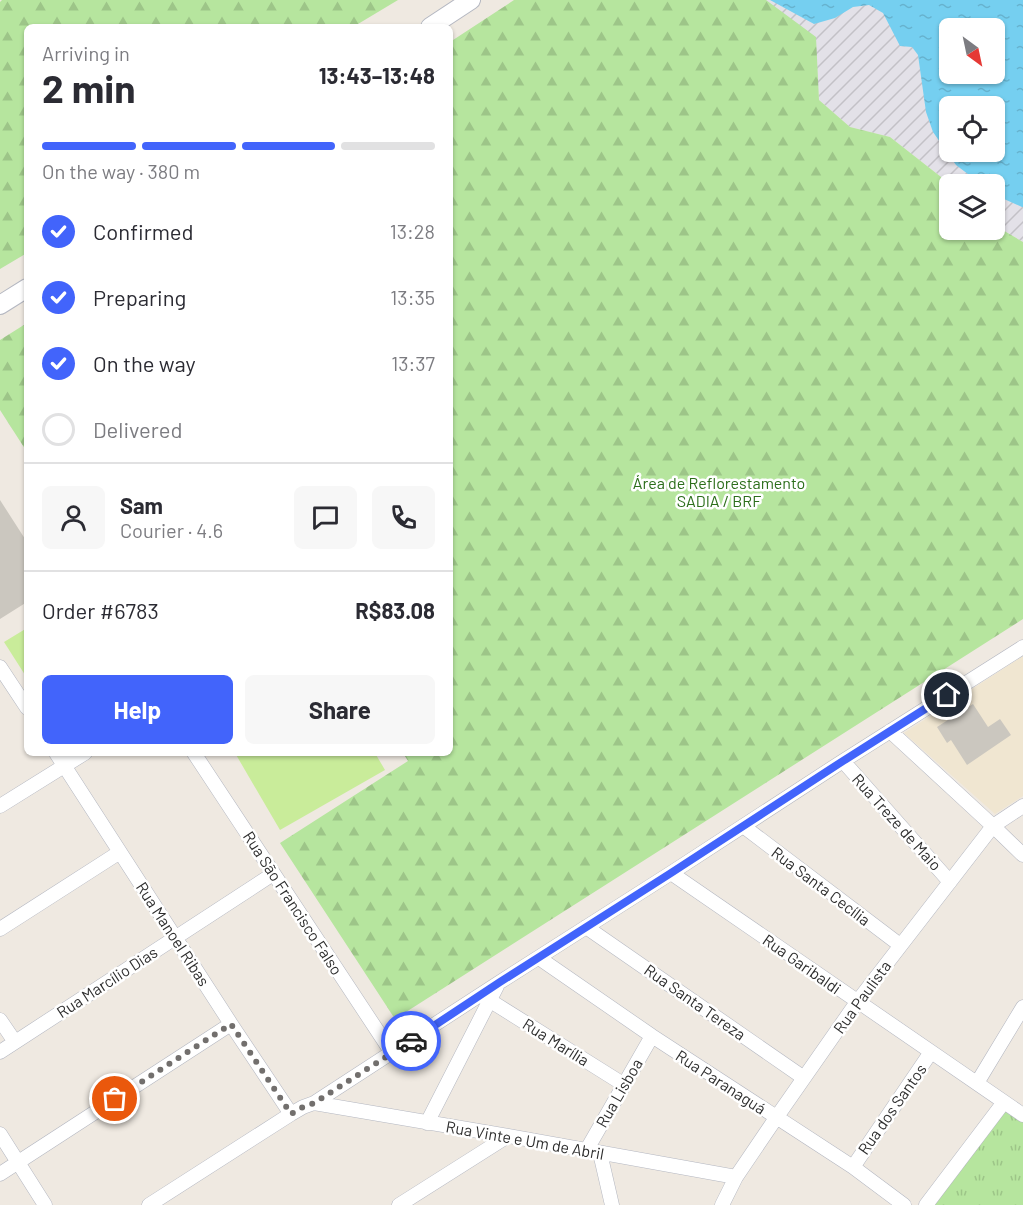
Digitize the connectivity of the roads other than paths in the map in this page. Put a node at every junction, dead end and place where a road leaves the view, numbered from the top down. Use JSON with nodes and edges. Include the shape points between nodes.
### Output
{"nodes":[{"id":1,"x":471,"y":0,"type":"edge"},
{"id":2,"x":435,"y":24,"type":"edge"},
{"id":3,"x":24,"y":290,"type":"edge"},
{"id":4,"x":0,"y":306,"type":"edge"},
{"id":5,"x":1023,"y":647,"type":"edge"},
{"id":6,"x":2,"y":676,"type":"edge"},
{"id":7,"x":24,"y":704,"type":"edge"},
{"id":8,"x":890,"y":731,"type":"junction"},
{"id":9,"x":58,"y":756,"type":"edge"},
{"id":10,"x":80,"y":756,"type":"edge"},
{"id":11,"x":196,"y":756,"type":"edge"},
{"id":12,"x":843,"y":761,"type":"junction"},
{"id":13,"x":64,"y":766,"type":"junction"},
{"id":14,"x":0,"y":806,"type":"edge"},
{"id":15,"x":1023,"y":806,"type":"edge"},
{"id":16,"x":743,"y":826,"type":"junction"},
{"id":17,"x":993,"y":826,"type":"junction"},
{"id":18,"x":120,"y":852,"type":"junction"},
{"id":19,"x":1023,"y":855,"type":"edge"},
{"id":20,"x":671,"y":873,"type":"junction"},
{"id":21,"x":273,"y":874,"type":"junction"},
{"id":22,"x":950,"y":882,"type":"junction"},
{"id":23,"x":586,"y":927,"type":"junction"},
{"id":24,"x":0,"y":929,"type":"edge"},
{"id":25,"x":176,"y":938,"type":"junction"},
{"id":26,"x":900,"y":945,"type":"junction"},
{"id":27,"x":538,"y":958,"type":"junction"},
{"id":28,"x":500,"y":982,"type":"junction"},
{"id":29,"x":489,"y":1000,"type":"junction"},
{"id":30,"x":857,"y":1002,"type":"junction"},
{"id":31,"x":1023,"y":1007,"type":"edge"},
{"id":32,"x":0,"y":1020,"type":"edge"},
{"id":33,"x":231,"y":1024,"type":"junction"},
{"id":34,"x":652,"y":1036,"type":"junction"},
{"id":35,"x":15,"y":1042,"type":"junction"},
{"id":36,"x":0,"y":1052,"type":"edge"},
{"id":37,"x":931,"y":1052,"type":"junction"},
{"id":38,"x":392,"y":1053,"type":"junction"},
{"id":39,"x":804,"y":1078,"type":"junction"},
{"id":40,"x":977,"y":1083,"type":"junction"},
{"id":41,"x":623,"y":1084,"type":"junction"},
{"id":42,"x":1004,"y":1102,"type":"junction"},
{"id":43,"x":314,"y":1103,"type":"junction"},
{"id":44,"x":291,"y":1114,"type":"junction"},
{"id":45,"x":1023,"y":1115,"type":"edge"},
{"id":46,"x":776,"y":1118,"type":"junction"},
{"id":47,"x":427,"y":1123,"type":"junction"},
{"id":48,"x":0,"y":1134,"type":"edge"},
{"id":49,"x":508,"y":1136,"type":"junction"},
{"id":50,"x":593,"y":1152,"type":"junction"},
{"id":51,"x":18,"y":1162,"type":"junction"},
{"id":52,"x":853,"y":1167,"type":"junction"},
{"id":53,"x":0,"y":1174,"type":"edge"},
{"id":54,"x":736,"y":1177,"type":"junction"},
{"id":55,"x":45,"y":1205,"type":"edge"},
{"id":56,"x":149,"y":1205,"type":"edge"},
{"id":57,"x":399,"y":1205,"type":"edge"},
{"id":58,"x":612,"y":1205,"type":"edge"},
{"id":59,"x":722,"y":1205,"type":"edge"},
{"id":60,"x":904,"y":1205,"type":"edge"},
{"id":61,"x":926,"y":1205,"type":"edge"}],
"edges":[{"from":1,"to":2,"type":"main road"},
{"from":3,"to":4,"type":"main road"},
{"from":5,"to":8,"type":"street"},
{"from":6,"to":7,"type":"street"},
{"from":8,"to":12,"type":"street"},
{"from":8,"to":17,"type":"street"},
{"from":9,"to":13,"type":"street","name":"Rua Manoel Ribas"},
{"from":10,"to":13,"type":"street"},
{"from":11,"to":21,"type":"street","name":"Rua São Francisco Falso"},
{"from":12,"to":16,"type":"street"},
{"from":12,"to":22,"type":"street","name":"Rua Treze de Maio"},
{"from":13,"to":14,"type":"street"},
{"from":13,"to":18,"type":"street","name":"Rua Manoel Ribas"},
{"from":15,"to":17,"type":"street","name":"Rua Paulista"},
{"from":16,"to":20,"type":"street"},
{"from":16,"to":26,"type":"street","name":"Rua Santa Cecília"},
{"from":17,"to":19,"type":"street"},
{"from":17,"to":22,"type":"street","name":"Rua Paulista"},
{"from":18,"to":24,"type":"street"},
{"from":18,"to":25,"type":"street","name":"Rua Manoel Ribas"},
{"from":20,"to":23,"type":"street"},
{"from":20,"to":30,"type":"street","name":"Rua Garibaldi"},
{"from":21,"to":25,"type":"street","name":"Rua Marcílio Dias"},
{"from":21,"to":38,"type":"street","name":"Rua São Francisco Falso"},
{"from":22,"to":26,"type":"street","name":"Rua Paulista"},
{"from":23,"to":27,"type":"street"},
{"from":23,"to":39,"type":"street","name":"Rua Santa Tereza"},
{"from":25,"to":33,"type":"street","name":"Rua Manoel Ribas"},
{"from":25,"to":35,"type":"street","name":"Rua Marcílio Dias"},
{"from":26,"to":30,"type":"street","name":"Rua Paulista"},
{"from":27,"to":28,"type":"street"},
{"from":27,"to":34,"type":"street","name":"Rua Paranaguá"},
{"from":28,"to":29,"type":"street"},
{"from":28,"to":38,"type":"street"},
{"from":29,"to":41,"type":"street","name":"Rua Marília"},
{"from":29,"to":47,"type":"street"},
{"from":30,"to":37,"type":"street","name":"Rua Garibaldi"},
{"from":30,"to":39,"type":"street","name":"Rua Paulista"},
{"from":31,"to":40,"type":"street"},
{"from":32,"to":35,"type":"street"},
{"from":33,"to":44,"type":"street","name":"Rua Manoel Ribas"},
{"from":33,"to":51,"type":"street"},
{"from":34,"to":41,"type":"street","name":"Rua Lisboa"},
{"from":34,"to":46,"type":"street","name":"Rua Paranaguá"},
{"from":35,"to":36,"type":"street","name":"Rua Marcílio Dias"},
{"from":37,"to":40,"type":"street","name":"Rua Garibaldi"},
{"from":37,"to":52,"type":"street","name":"Rua dos Santos"},
{"from":38,"to":43,"type":"street"},
{"from":39,"to":46,"type":"street","name":"Rua Paulista"},
{"from":40,"to":42,"type":"street","name":"Rua Garibaldi"},
{"from":41,"to":50,"type":"street","name":"Rua Lisboa"},
{"from":42,"to":45,"type":"street","name":"Rua Garibaldi"},
{"from":42,"to":61,"type":"street"},
{"from":43,"to":44,"type":"street"},
{"from":43,"to":47,"type":"street","name":"Rua Vinte e Um de Abril"},
{"from":44,"to":56,"type":"street"},
{"from":46,"to":52,"type":"street","name":"Rua Paranaguá"},
{"from":46,"to":54,"type":"street","name":"Rua Paulista"},
{"from":47,"to":49,"type":"street","name":"Rua Vinte e Um de Abril"},
{"from":48,"to":51,"type":"street"},
{"from":49,"to":50,"type":"street","name":"Rua Vinte e Um de Abril"},
{"from":49,"to":57,"type":"street"},
{"from":50,"to":54,"type":"street","name":"Rua Vinte e Um de Abril"},
{"from":50,"to":58,"type":"street"},
{"from":51,"to":53,"type":"street"},
{"from":51,"to":55,"type":"street"},
{"from":52,"to":60,"type":"street","name":"Rua Paranaguá"},
{"from":54,"to":59,"type":"street","name":"Rua Paulista"}]}
